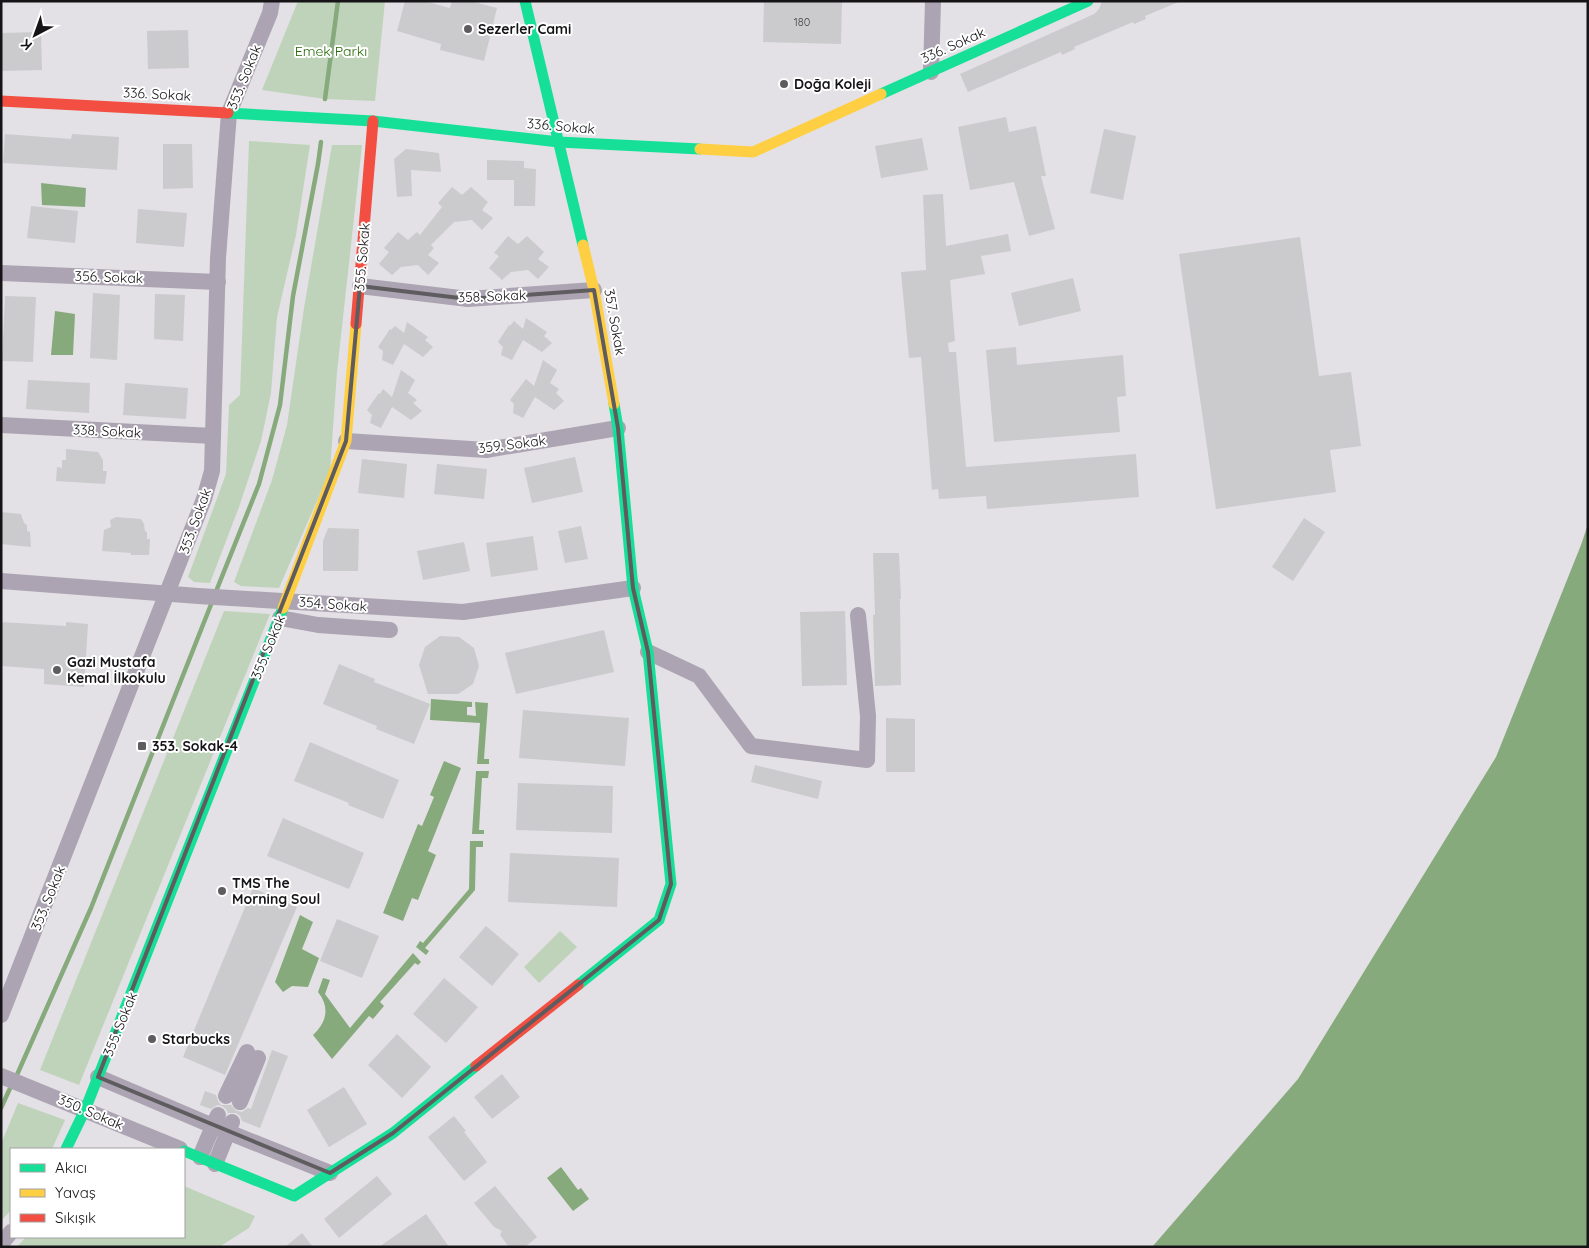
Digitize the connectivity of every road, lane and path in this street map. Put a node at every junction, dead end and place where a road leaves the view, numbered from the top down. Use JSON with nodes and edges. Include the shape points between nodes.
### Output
{"nodes":[{"id":1,"x":272,"y":1,"type":"edge"},
{"id":2,"x":525,"y":1,"type":"edge"},
{"id":3,"x":934,"y":1,"type":"edge"},
{"id":4,"x":1088,"y":1,"type":"edge"},
{"id":5,"x":931,"y":72,"type":"junction"},
{"id":6,"x":1,"y":102,"type":"edge"},
{"id":7,"x":229,"y":113,"type":"junction"},
{"id":8,"x":373,"y":121,"type":"junction"},
{"id":9,"x":559,"y":142,"type":"junction"},
{"id":10,"x":1,"y":273,"type":"edge"},
{"id":11,"x":218,"y":282,"type":"junction"},
{"id":12,"x":360,"y":286,"type":"junction"},
{"id":13,"x":594,"y":290,"type":"junction"},
{"id":14,"x":1,"y":425,"type":"edge"},
{"id":15,"x":618,"y":428,"type":"junction"},
{"id":16,"x":213,"y":436,"type":"junction"},
{"id":17,"x":346,"y":441,"type":"junction"},
{"id":18,"x":1,"y":581,"type":"edge"},
{"id":19,"x":633,"y":588,"type":"junction"},
{"id":20,"x":168,"y":593,"type":"junction"},
{"id":21,"x":286,"y":601,"type":"junction"},
{"id":22,"x":858,"y":615,"type":"dead end"},
{"id":23,"x":280,"y":618,"type":"junction"},
{"id":24,"x":390,"y":630,"type":"dead end"},
{"id":25,"x":648,"y":652,"type":"junction"},
{"id":26,"x":1,"y":1015,"type":"edge"},
{"id":27,"x":252,"y":1055,"type":"dead end"},
{"id":28,"x":1,"y":1076,"type":"edge"},
{"id":29,"x":98,"y":1078,"type":"junction"},
{"id":30,"x":233,"y":1099,"type":"dead end"},
{"id":31,"x":85,"y":1110,"type":"junction"},
{"id":32,"x":223,"y":1124,"type":"junction"},
{"id":33,"x":66,"y":1148,"type":"edge"},
{"id":34,"x":178,"y":1148,"type":"edge"},
{"id":35,"x":185,"y":1151,"type":"edge"},
{"id":36,"x":208,"y":1161,"type":"junction"},
{"id":37,"x":330,"y":1174,"type":"junction"},
{"id":38,"x":10,"y":1233,"type":"edge"},
{"id":39,"x":1,"y":1244,"type":"edge"}],
"edges":[{"from":1,"to":7,"type":"street","name":"353. Sokak"},
{"from":2,"to":9,"type":"street","name":"357. Sokak"},
{"from":3,"to":5,"type":"street"},
{"from":4,"to":5,"type":"street","name":"336. Sokak"},
{"from":5,"to":9,"type":"street","name":"336. Sokak","via":[[753,152]]},
{"from":6,"to":7,"type":"street","name":"336. Sokak"},
{"from":7,"to":8,"type":"street","name":"336. Sokak"},
{"from":7,"to":11,"type":"street","name":"353. Sokak"},
{"from":8,"to":9,"type":"street","name":"336. Sokak"},
{"from":8,"to":12,"type":"street","name":"355. Sokak"},
{"from":9,"to":13,"type":"street","name":"357. Sokak"},
{"from":10,"to":11,"type":"street","name":"356. Sokak"},
{"from":11,"to":16,"type":"street","name":"353. Sokak"},
{"from":12,"to":13,"type":"street","name":"358. Sokak","via":[[468,299]]},
{"from":12,"to":17,"type":"street","name":"355. Sokak"},
{"from":13,"to":15,"type":"street","name":"357. Sokak"},
{"from":14,"to":16,"type":"street","name":"338. Sokak"},
{"from":15,"to":17,"type":"street","name":"359. Sokak","via":[[486,450]]},
{"from":15,"to":19,"type":"street","name":"357. Sokak"},
{"from":16,"to":20,"type":"street","name":"353. Sokak","via":[[212,471],[204,500]]},
{"from":17,"to":21,"type":"street","name":"355. Sokak"},
{"from":18,"to":20,"type":"street","name":"354. Sokak"},
{"from":19,"to":21,"type":"street","name":"354. Sokak","via":[[463,612]]},
{"from":19,"to":25,"type":"street","name":"357. Sokak"},
{"from":20,"to":21,"type":"street","name":"354. Sokak"},
{"from":20,"to":26,"type":"street","name":"353. Sokak"},
{"from":21,"to":23,"type":"street","name":"355. Sokak"},
{"from":22,"to":25,"type":"street","via":[[868,716],[866,760],[751,746],[699,676]]},
{"from":23,"to":24,"type":"street","via":[[318,625]]},
{"from":23,"to":29,"type":"street","name":"355. Sokak"},
{"from":25,"to":37,"type":"street","name":"357. Sokak","via":[[671,884],[659,920],[393,1133]]},
{"from":27,"to":30,"type":"street"},
{"from":28,"to":31,"type":"street","name":"350. Sokak"},
{"from":29,"to":31,"type":"street","name":"355. Sokak"},
{"from":29,"to":32,"type":"street"},
{"from":31,"to":33,"type":"street","name":"355. Sokak"},
{"from":31,"to":34,"type":"street","name":"350. Sokak"},
{"from":32,"to":36,"type":"street"},
{"from":32,"to":37,"type":"street"},
{"from":35,"to":36,"type":"street"},
{"from":36,"to":37,"type":"street","name":"357. Sokak","via":[[294,1196]]},
{"from":38,"to":39,"type":"street"}]}
